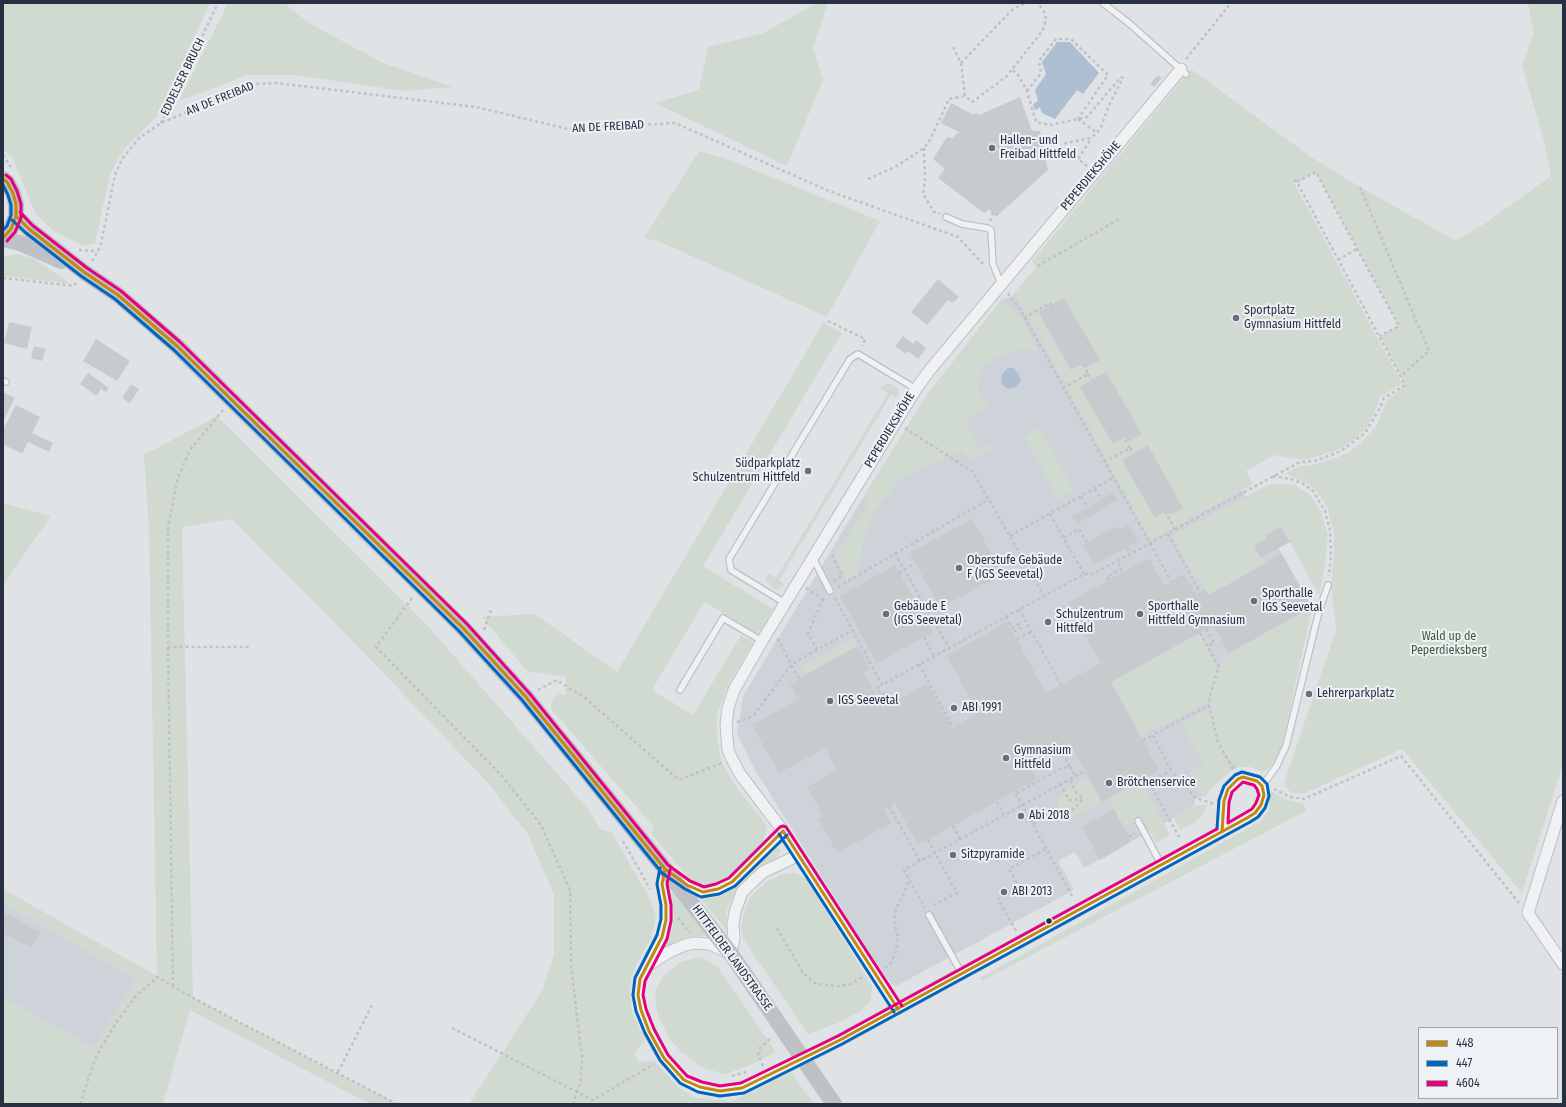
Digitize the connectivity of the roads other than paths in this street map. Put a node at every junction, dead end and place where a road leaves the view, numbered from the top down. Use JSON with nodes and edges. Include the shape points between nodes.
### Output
{"nodes":[{"id":1,"x":1103,"y":3,"type":"edge"},
{"id":2,"x":1183,"y":72,"type":"joint"},
{"id":3,"x":3,"y":179,"type":"edge"},
{"id":4,"x":16,"y":216,"type":"junction"},
{"id":5,"x":946,"y":217,"type":"dead end"},
{"id":6,"x":3,"y":239,"type":"edge"},
{"id":7,"x":83,"y":280,"type":"junction"},
{"id":8,"x":1001,"y":284,"type":"junction"},
{"id":9,"x":916,"y":388,"type":"junction"},
{"id":10,"x":812,"y":558,"type":"junction"},
{"id":11,"x":1328,"y":585,"type":"road end"},
{"id":12,"x":830,"y":591,"type":"road end"},
{"id":13,"x":785,"y":603,"type":"junction"},
{"id":14,"x":762,"y":641,"type":"junction"},
{"id":15,"x":680,"y":690,"type":"dead end"},
{"id":16,"x":1262,"y":786,"type":"junction"},
{"id":17,"x":1563,"y":801,"type":"edge"},
{"id":18,"x":1138,"y":821,"type":"dead end"},
{"id":19,"x":783,"y":831,"type":"junction"},
{"id":20,"x":1222,"y":831,"type":"junction"},
{"id":21,"x":799,"y":855,"type":"junction"},
{"id":22,"x":1161,"y":864,"type":"junction"},
{"id":23,"x":666,"y":869,"type":"junction"},
{"id":24,"x":929,"y":915,"type":"dead end"},
{"id":25,"x":731,"y":954,"type":"junction"},
{"id":26,"x":1563,"y":964,"type":"edge"},
{"id":27,"x":647,"y":966,"type":"junction"},
{"id":28,"x":962,"y":974,"type":"junction"},
{"id":29,"x":898,"y":1009,"type":"junction"},
{"id":30,"x":834,"y":1104,"type":"edge"}],
"edges":[{"from":1,"to":2,"type":"lane"},
{"from":2,"to":8,"type":"street","name":"PEPERDIEKSHÖHE"},
{"from":3,"to":4,"type":"main road","via":[[13,192]]},
{"from":4,"to":6,"type":"main road","via":[[11,229]]},
{"from":4,"to":7,"type":"main road","name":"HITTFELDER LANDSTRASSE"},
{"from":5,"to":8,"type":"lane","via":[[962,224],[991,230],[993,264]]},
{"from":6,"to":7,"type":"main road","name":"HITTFELDER LANDSTRASSE","via":[[20,243]]},
{"from":7,"to":23,"type":"main road","name":"HITTFELDER LANDSTRASSE","via":[[118,295],[177,346],[421,586],[526,697]]},
{"from":8,"to":9,"type":"street","name":"PEPERDIEKSHÖHE"},
{"from":9,"to":10,"type":"street","name":"PEPERDIEKSHÖHE"},
{"from":9,"to":13,"type":"lane","via":[[858,354],[850,359],[729,559],[732,570]]},
{"from":10,"to":12,"type":"lane"},
{"from":10,"to":13,"type":"street","name":"PEPERDIEKSHÖHE"},
{"from":11,"to":16,"type":"lane","via":[[1319,610],[1286,746],[1276,767]]},
{"from":13,"to":14,"type":"street","name":"PEPERDIEKSHÖHE"},
{"from":14,"to":15,"type":"lane","via":[[723,618]]},
{"from":14,"to":19,"type":"street","name":"PEPERDIEKSHÖHE","via":[[734,690],[728,708],[728,750],[740,774]]},
{"from":16,"to":20,"type":"street","via":[[1264,795],[1255,813]]},
{"from":16,"to":20,"type":"street","via":[[1250,778],[1243,777],[1233,782],[1224,801]]},
{"from":17,"to":26,"type":"street","via":[[1528,913]]},
{"from":18,"to":22,"type":"lane"},
{"from":19,"to":21,"type":"street","name":"PEPERDIEKSHÖHE"},
{"from":19,"to":23,"type":"street","via":[[732,882],[718,889],[703,892],[687,885]]},
{"from":20,"to":22,"type":"street"},
{"from":21,"to":25,"type":"street","via":[[763,872],[742,892],[735,912]]},
{"from":21,"to":29,"type":"street","name":"PEPERDIEKSHÖHE","via":[[879,970]]},
{"from":22,"to":28,"type":"street"},
{"from":23,"to":25,"type":"main road","name":"HITTFELDER LANDSTRASSE"},
{"from":23,"to":27,"type":"street","via":[[662,884],[666,920],[662,937]]},
{"from":24,"to":28,"type":"lane"},
{"from":25,"to":27,"type":"street","via":[[710,944],[695,943],[669,952]]},
{"from":25,"to":30,"type":"main road","name":"HITTFELDER LANDSTRASSE"},
{"from":27,"to":29,"type":"street","bridge":true,"via":[[640,979],[638,995],[648,1031],[664,1058],[684,1080],[700,1087],[720,1090],[742,1088]]},
{"from":28,"to":29,"type":"street"}]}
